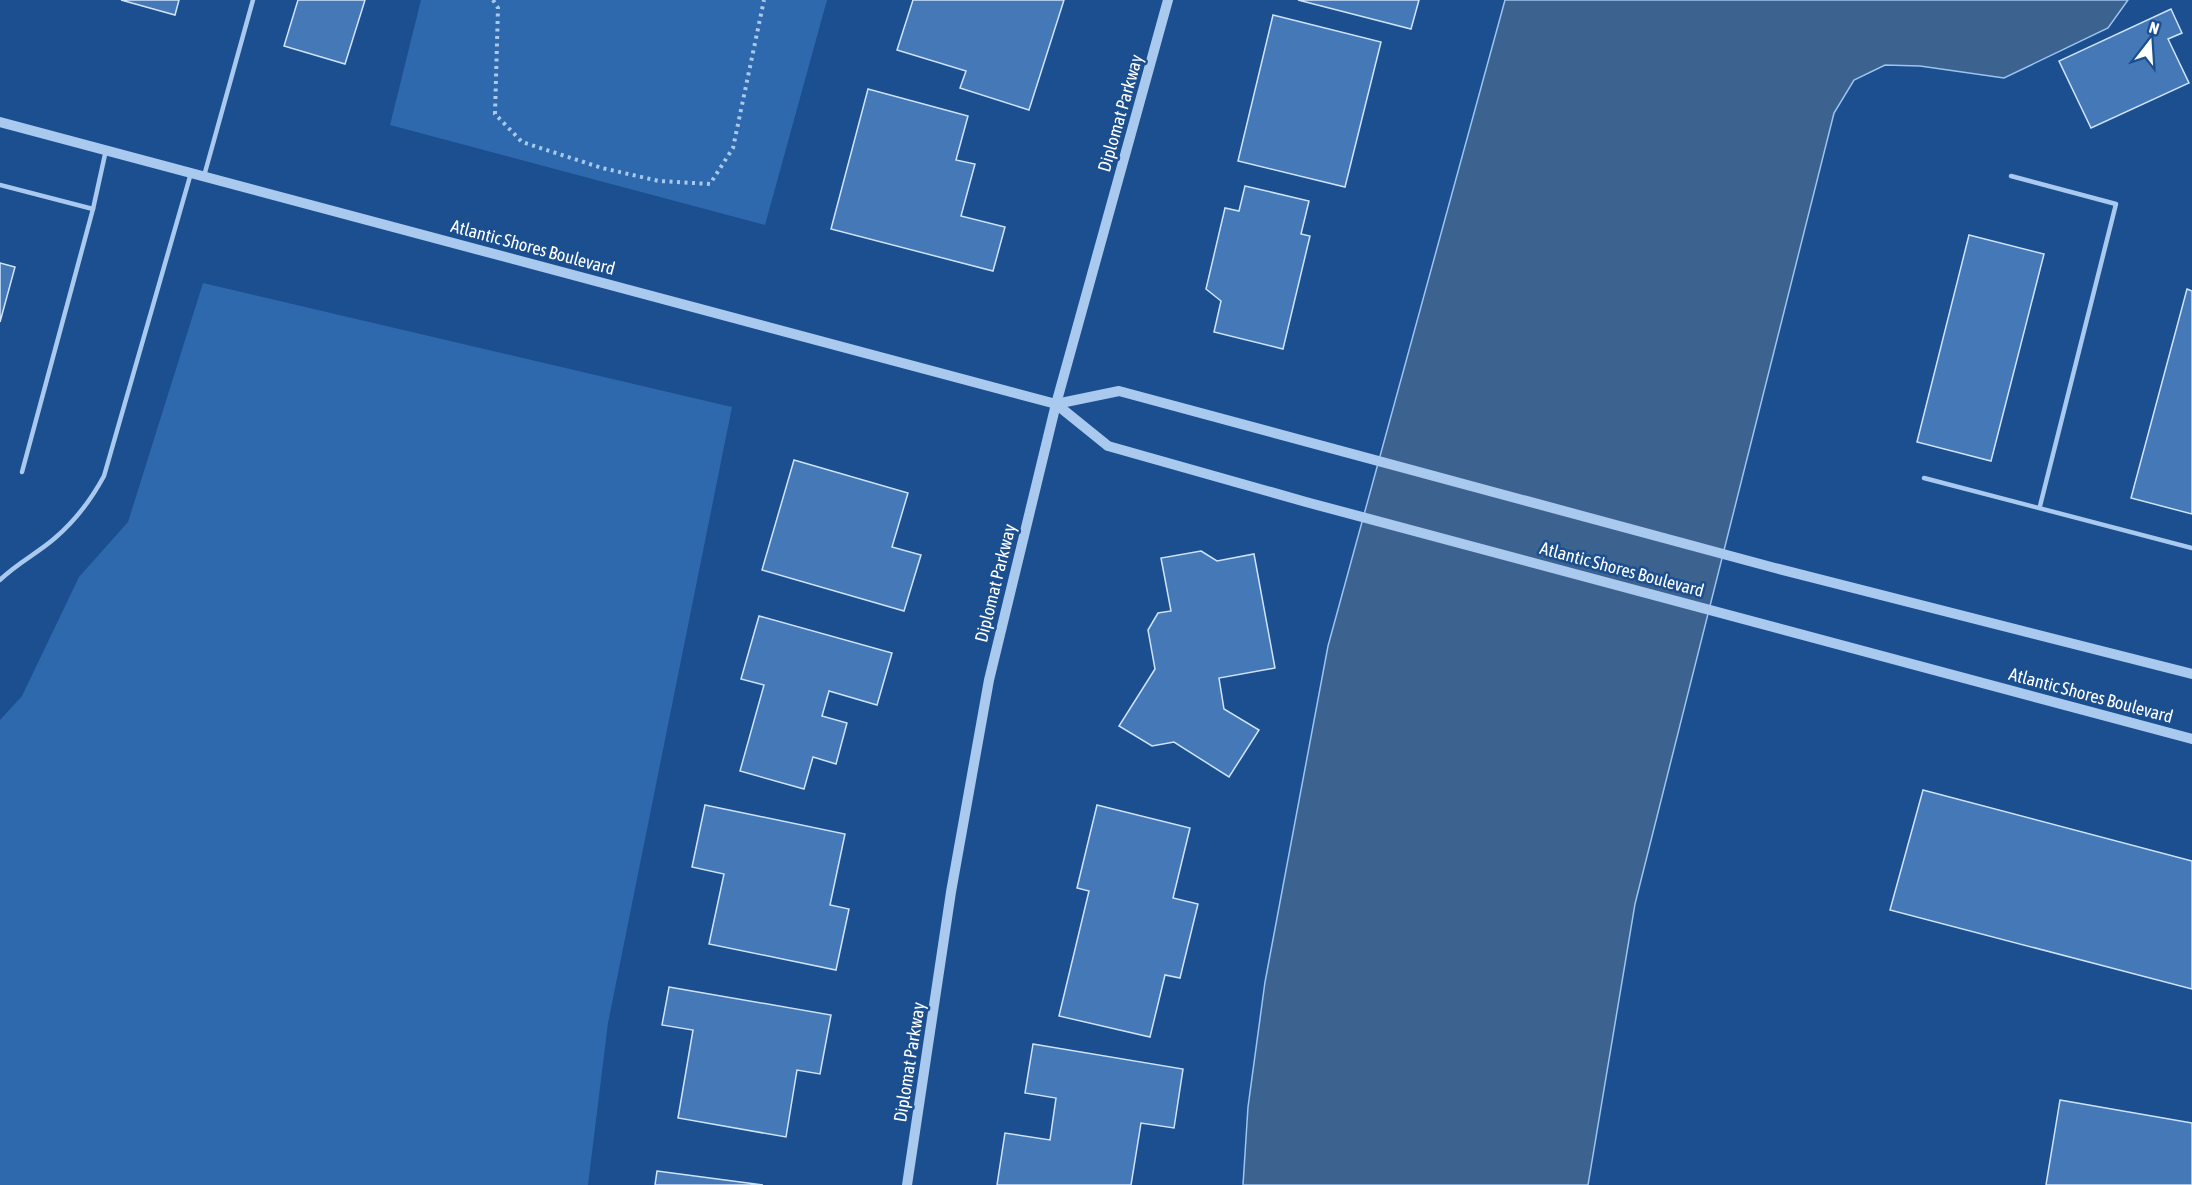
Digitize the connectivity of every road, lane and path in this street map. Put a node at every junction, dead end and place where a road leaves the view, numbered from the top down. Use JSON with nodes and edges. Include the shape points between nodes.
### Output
{"nodes":[{"id":1,"x":253,"y":0,"type":"edge"},
{"id":2,"x":493,"y":0,"type":"edge"},
{"id":3,"x":764,"y":0,"type":"edge"},
{"id":4,"x":1168,"y":0,"type":"edge"},
{"id":5,"x":0,"y":122,"type":"edge"},
{"id":6,"x":106,"y":150,"type":"junction"},
{"id":7,"x":191,"y":173,"type":"junction"},
{"id":8,"x":204,"y":176,"type":"junction"},
{"id":9,"x":2011,"y":176,"type":"dead end"},
{"id":10,"x":0,"y":185,"type":"edge"},
{"id":11,"x":93,"y":209,"type":"junction"},
{"id":12,"x":1056,"y":404,"type":"junction"},
{"id":13,"x":22,"y":472,"type":"dead end"},
{"id":14,"x":1924,"y":478,"type":"dead end"},
{"id":15,"x":2040,"y":506,"type":"junction"},
{"id":16,"x":2192,"y":548,"type":"edge"},
{"id":17,"x":0,"y":580,"type":"edge"},
{"id":18,"x":2192,"y":674,"type":"edge"},
{"id":19,"x":2192,"y":739,"type":"edge"},
{"id":20,"x":907,"y":1185,"type":"edge"}],
"edges":[{"from":1,"to":8,"type":"lane"},
{"from":2,"to":3,"type":"path","via":[[498,8],[495,114],[522,142],[602,168],[659,181],[710,184],[733,148]]},
{"from":4,"to":12,"type":"street","name":"Diplomat Parkway"},
{"from":5,"to":6,"type":"street","name":"Atlantic Shores Boulevard"},
{"from":6,"to":7,"type":"street","name":"Atlantic Shores Boulevard"},
{"from":6,"to":11,"type":"lane"},
{"from":7,"to":8,"type":"street","name":"Atlantic Shores Boulevard"},
{"from":7,"to":17,"type":"lane","via":[[104,476],[88,504],[55,538]]},
{"from":8,"to":12,"type":"street","name":"Atlantic Shores Boulevard"},
{"from":9,"to":15,"type":"lane","via":[[2116,204]]},
{"from":10,"to":11,"type":"lane"},
{"from":11,"to":13,"type":"lane"},
{"from":12,"to":18,"type":"street","name":"Atlantic Shores Boulevard","via":[[1119,391],[1775,568]]},
{"from":12,"to":19,"type":"street","name":"Atlantic Shores Boulevard","via":[[1108,446]]},
{"from":12,"to":20,"type":"street","name":"Diplomat Parkway","via":[[988,680]]},
{"from":14,"to":15,"type":"lane"},
{"from":15,"to":16,"type":"lane"}]}
